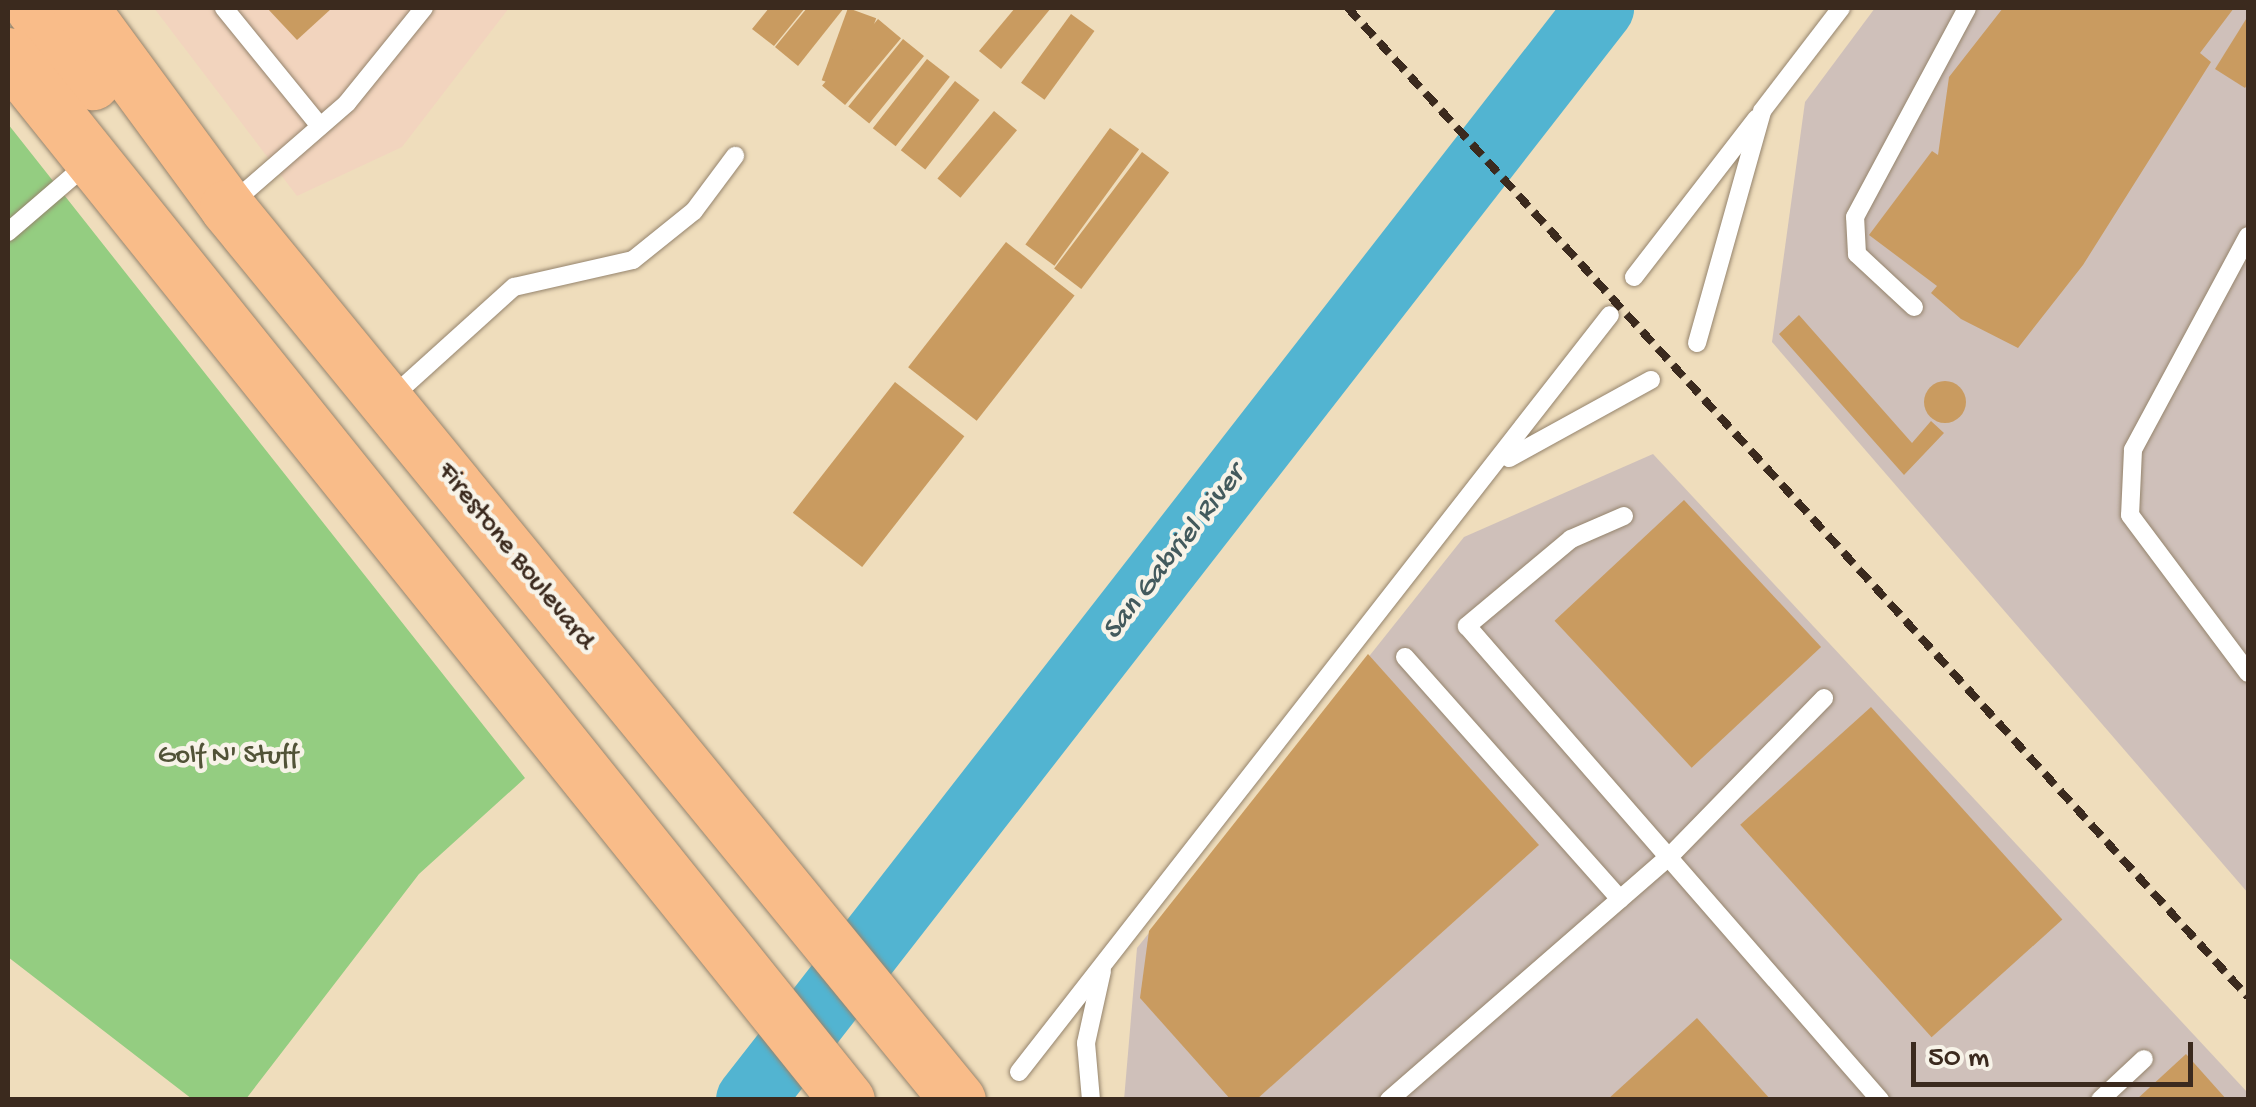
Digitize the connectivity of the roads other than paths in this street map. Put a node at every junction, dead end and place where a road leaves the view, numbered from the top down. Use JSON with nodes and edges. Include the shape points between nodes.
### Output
{"nodes":[{"id":1,"x":32,"y":8,"type":"edge"},
{"id":2,"x":81,"y":8,"type":"edge"},
{"id":3,"x":224,"y":8,"type":"edge"},
{"id":4,"x":424,"y":8,"type":"edge"},
{"id":5,"x":1842,"y":8,"type":"edge"},
{"id":6,"x":1967,"y":8,"type":"edge"},
{"id":7,"x":8,"y":54,"type":"edge"},
{"id":8,"x":1762,"y":111,"type":"junction"},
{"id":9,"x":320,"y":126,"type":"junction"},
{"id":10,"x":735,"y":156,"type":"dead end"},
{"id":11,"x":91,"y":161,"type":"junction"},
{"id":12,"x":227,"y":207,"type":"junction"},
{"id":13,"x":8,"y":232,"type":"edge"},
{"id":14,"x":2248,"y":236,"type":"edge"},
{"id":15,"x":1634,"y":277,"type":"dead end"},
{"id":16,"x":1914,"y":307,"type":"dead end"},
{"id":17,"x":1610,"y":315,"type":"dead end"},
{"id":18,"x":1697,"y":343,"type":"dead end"},
{"id":19,"x":1651,"y":380,"type":"dead end"},
{"id":20,"x":387,"y":402,"type":"junction"},
{"id":21,"x":1496,"y":467,"type":"junction"},
{"id":22,"x":1624,"y":516,"type":"dead end"},
{"id":23,"x":1405,"y":658,"type":"dead end"},
{"id":24,"x":2248,"y":673,"type":"edge"},
{"id":25,"x":1824,"y":698,"type":"dead end"},
{"id":26,"x":1669,"y":857,"type":"junction"},
{"id":27,"x":1620,"y":899,"type":"junction"},
{"id":28,"x":1103,"y":965,"type":"junction"},
{"id":29,"x":2144,"y":1058,"type":"dead end"},
{"id":30,"x":1019,"y":1072,"type":"dead end"},
{"id":31,"x":847,"y":1100,"type":"edge"},
{"id":32,"x":958,"y":1100,"type":"edge"},
{"id":33,"x":1091,"y":1100,"type":"edge"},
{"id":34,"x":1389,"y":1100,"type":"edge"},
{"id":35,"x":1880,"y":1100,"type":"edge"},
{"id":36,"x":2100,"y":1100,"type":"edge"}],
"edges":[{"from":1,"to":12,"type":"main road","via":[[164,173]]},
{"from":2,"to":12,"type":"main road","name":"Firestone Boulevard"},
{"from":3,"to":9,"type":"lane"},
{"from":4,"to":9,"type":"lane"},
{"from":5,"to":8,"type":"lane"},
{"from":6,"to":16,"type":"lane","via":[[1856,217],[1856,254]]},
{"from":7,"to":11,"type":"main road"},
{"from":8,"to":15,"type":"lane"},
{"from":8,"to":18,"type":"lane"},
{"from":9,"to":12,"type":"lane"},
{"from":10,"to":20,"type":"lane","via":[[694,211],[634,260],[514,286]]},
{"from":11,"to":13,"type":"lane"},
{"from":11,"to":31,"type":"main road"},
{"from":12,"to":20,"type":"main road","name":"Firestone Boulevard"},
{"from":14,"to":24,"type":"lane","via":[[2133,450],[2130,515]]},
{"from":17,"to":21,"type":"lane"},
{"from":19,"to":21,"type":"lane"},
{"from":20,"to":32,"type":"main road","name":"Firestone Boulevard"},
{"from":21,"to":28,"type":"lane","via":[[1148,897]]},
{"from":22,"to":26,"type":"lane","via":[[1571,539],[1467,626]]},
{"from":23,"to":27,"type":"lane"},
{"from":25,"to":26,"type":"lane"},
{"from":26,"to":27,"type":"lane"},
{"from":26,"to":35,"type":"lane"},
{"from":27,"to":34,"type":"lane"},
{"from":28,"to":30,"type":"lane"},
{"from":28,"to":33,"type":"lane","via":[[1086,1043]]},
{"from":29,"to":36,"type":"lane"}]}
